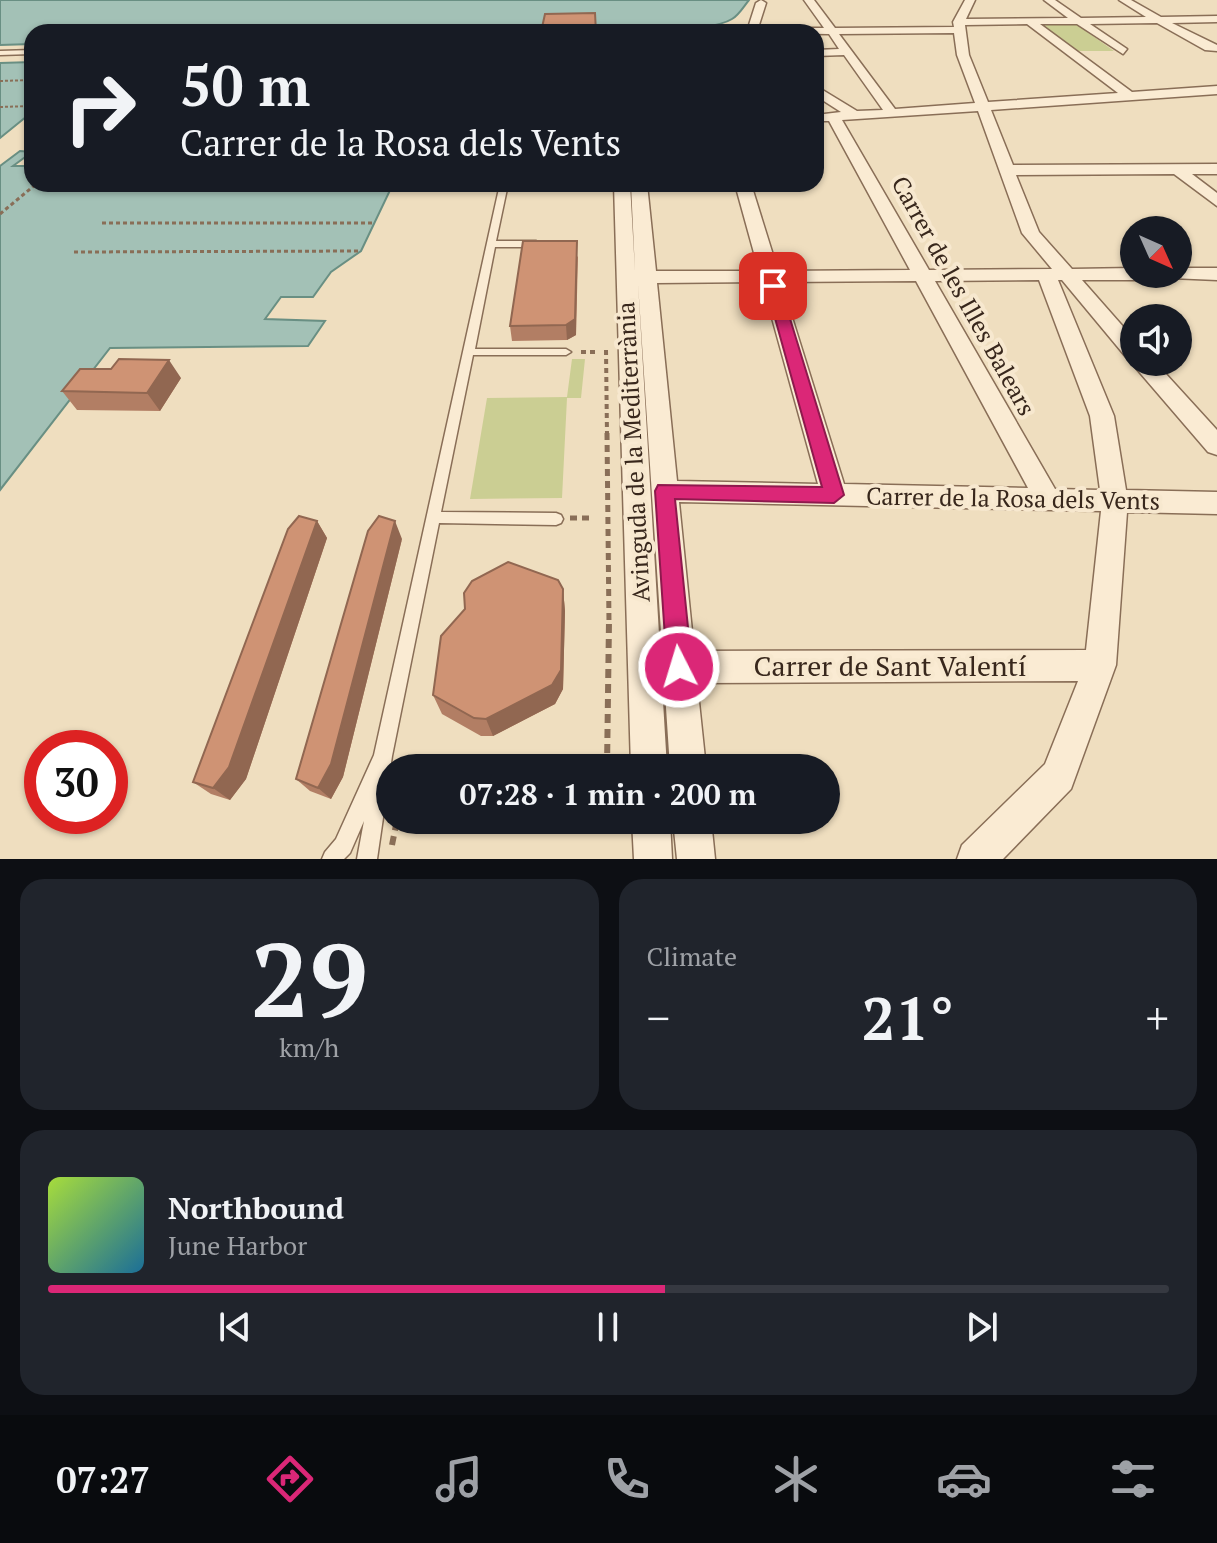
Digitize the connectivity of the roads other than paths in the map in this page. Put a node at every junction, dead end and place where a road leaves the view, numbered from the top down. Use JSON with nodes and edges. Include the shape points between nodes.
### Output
{"nodes":[{"id":1,"x":809,"y":0,"type":"edge"},
{"id":2,"x":970,"y":0,"type":"edge"},
{"id":3,"x":1049,"y":0,"type":"edge"},
{"id":4,"x":1124,"y":0,"type":"edge"},
{"id":5,"x":761,"y":3,"type":"dead end"},
{"id":6,"x":1217,"y":19,"type":"edge"},
{"id":7,"x":1160,"y":20,"type":"junction"},
{"id":8,"x":1081,"y":21,"type":"junction"},
{"id":9,"x":1031,"y":22,"type":"junction"},
{"id":10,"x":754,"y":24,"type":"edge"},
{"id":11,"x":958,"y":26,"type":"junction"},
{"id":12,"x":824,"y":31,"type":"edge"},
{"id":13,"x":832,"y":31,"type":"junction"},
{"id":14,"x":824,"y":45,"type":"edge"},
{"id":15,"x":844,"y":48,"type":"junction"},
{"id":16,"x":1213,"y":48,"type":"edge"},
{"id":17,"x":1123,"y":51,"type":"dead end"},
{"id":18,"x":24,"y":52,"type":"edge"},
{"id":19,"x":824,"y":52,"type":"edge"},
{"id":20,"x":0,"y":53,"type":"edge"},
{"id":21,"x":1217,"y":90,"type":"edge"},
{"id":22,"x":824,"y":95,"type":"edge"},
{"id":23,"x":1128,"y":95,"type":"junction"},
{"id":24,"x":980,"y":105,"type":"junction"},
{"id":25,"x":891,"y":112,"type":"junction"},
{"id":26,"x":854,"y":115,"type":"junction"},
{"id":27,"x":824,"y":117,"type":"edge"},
{"id":28,"x":1177,"y":169,"type":"junction"},
{"id":29,"x":1217,"y":169,"type":"edge"},
{"id":30,"x":1006,"y":170,"type":"junction"},
{"id":31,"x":502,"y":192,"type":"edge"},
{"id":32,"x":623,"y":192,"type":"edge"},
{"id":33,"x":639,"y":192,"type":"edge"},
{"id":34,"x":745,"y":192,"type":"edge"},
{"id":35,"x":1217,"y":201,"type":"edge"},
{"id":36,"x":492,"y":244,"type":"junction"},
{"id":37,"x":548,"y":244,"type":"edge"},
{"id":38,"x":1120,"y":274,"type":"edge"},
{"id":39,"x":1192,"y":274,"type":"edge"},
{"id":40,"x":1217,"y":274,"type":"edge"},
{"id":41,"x":1056,"y":275,"type":"junction"},
{"id":42,"x":770,"y":276,"type":"junction"},
{"id":43,"x":922,"y":276,"type":"junction"},
{"id":44,"x":636,"y":277,"type":"junction"},
{"id":45,"x":1120,"y":338,"type":"edge"},
{"id":46,"x":468,"y":352,"type":"junction"},
{"id":47,"x":566,"y":352,"type":"dead end"},
{"id":48,"x":1155,"y":376,"type":"edge"},
{"id":49,"x":1217,"y":446,"type":"edge"},
{"id":50,"x":665,"y":491,"type":"junction"},
{"id":51,"x":834,"y":495,"type":"junction"},
{"id":52,"x":1048,"y":500,"type":"junction"},
{"id":53,"x":1115,"y":502,"type":"junction"},
{"id":54,"x":1217,"y":503,"type":"edge"},
{"id":55,"x":434,"y":517,"type":"junction"},
{"id":56,"x":556,"y":519,"type":"road end"},
{"id":57,"x":1100,"y":665,"type":"junction"},
{"id":58,"x":679,"y":667,"type":"junction"},
{"id":59,"x":383,"y":754,"type":"edge"},
{"id":60,"x":649,"y":754,"type":"edge"},
{"id":61,"x":687,"y":754,"type":"edge"},
{"id":62,"x":376,"y":772,"type":"edge"},
{"id":63,"x":376,"y":833,"type":"edge"},
{"id":64,"x":652,"y":834,"type":"edge"},
{"id":65,"x":693,"y":834,"type":"edge"},
{"id":66,"x":332,"y":859,"type":"edge"},
{"id":67,"x":367,"y":859,"type":"edge"},
{"id":68,"x":653,"y":859,"type":"edge"},
{"id":69,"x":696,"y":859,"type":"edge"},
{"id":70,"x":976,"y":859,"type":"edge"}],
"edges":[{"from":1,"to":13,"type":"street"},
{"from":2,"to":11,"type":"street"},
{"from":3,"to":8,"type":"street"},
{"from":4,"to":7,"type":"street"},
{"from":5,"to":10,"type":"street"},
{"from":6,"to":7,"type":"street"},
{"from":7,"to":8,"type":"street"},
{"from":7,"to":16,"type":"street"},
{"from":8,"to":9,"type":"street"},
{"from":8,"to":17,"type":"street"},
{"from":9,"to":11,"type":"street"},
{"from":9,"to":23,"type":"street"},
{"from":11,"to":13,"type":"street"},
{"from":11,"to":24,"type":"street"},
{"from":12,"to":13,"type":"street"},
{"from":13,"to":15,"type":"street"},
{"from":14,"to":15,"type":"street"},
{"from":15,"to":19,"type":"street"},
{"from":15,"to":25,"type":"street"},
{"from":18,"to":20,"type":"lane"},
{"from":21,"to":23,"type":"street"},
{"from":22,"to":26,"type":"street"},
{"from":23,"to":24,"type":"street"},
{"from":24,"to":25,"type":"street"},
{"from":24,"to":30,"type":"street"},
{"from":25,"to":26,"type":"street"},
{"from":26,"to":27,"type":"street"},
{"from":27,"to":43,"type":"street","name":"Carrer de les Illes Balears"},
{"from":28,"to":29,"type":"street"},
{"from":28,"to":30,"type":"street"},
{"from":28,"to":35,"type":"street"},
{"from":30,"to":41,"type":"street","via":[[1031,233]]},
{"from":31,"to":36,"type":"lane"},
{"from":32,"to":44,"type":"street","name":"Avinguda de la Mediterrània"},
{"from":33,"to":44,"type":"street","name":"Avinguda de la Mediterrània"},
{"from":34,"to":42,"type":"street"},
{"from":36,"to":37,"type":"lane"},
{"from":36,"to":46,"type":"lane"},
{"from":38,"to":41,"type":"street"},
{"from":39,"to":40,"type":"street"},
{"from":41,"to":43,"type":"street"},
{"from":41,"to":45,"type":"street"},
{"from":41,"to":53,"type":"street","via":[[1102,416]]},
{"from":42,"to":43,"type":"street"},
{"from":42,"to":44,"type":"street"},
{"from":42,"to":51,"type":"street"},
{"from":43,"to":52,"type":"street","name":"Carrer de les Illes Balears"},
{"from":44,"to":50,"type":"street","name":"Avinguda de la Mediterrània"},
{"from":44,"to":60,"type":"street","name":"Avinguda de la Mediterrània"},
{"from":46,"to":47,"type":"lane"},
{"from":46,"to":55,"type":"lane"},
{"from":48,"to":49,"type":"street"},
{"from":50,"to":51,"type":"street","name":"Carrer de la Rosa dels Vents"},
{"from":50,"to":58,"type":"street","name":"Avinguda de la Mediterrània"},
{"from":51,"to":52,"type":"street","name":"Carrer de la Rosa dels Vents"},
{"from":52,"to":53,"type":"street","name":"Carrer de la Rosa dels Vents"},
{"from":53,"to":54,"type":"street","name":"Carrer de la Rosa dels Vents"},
{"from":53,"to":57,"type":"street"},
{"from":55,"to":56,"type":"lane"},
{"from":55,"to":59,"type":"lane"},
{"from":57,"to":58,"type":"street","name":"Carrer de Sant Valentí"},
{"from":57,"to":70,"type":"street","via":[[1058,776]]},
{"from":58,"to":61,"type":"street","name":"Avinguda de la Mediterrània"},
{"from":62,"to":66,"type":"lane"},
{"from":63,"to":67,"type":"lane"},
{"from":64,"to":68,"type":"street"},
{"from":65,"to":69,"type":"street"}]}
